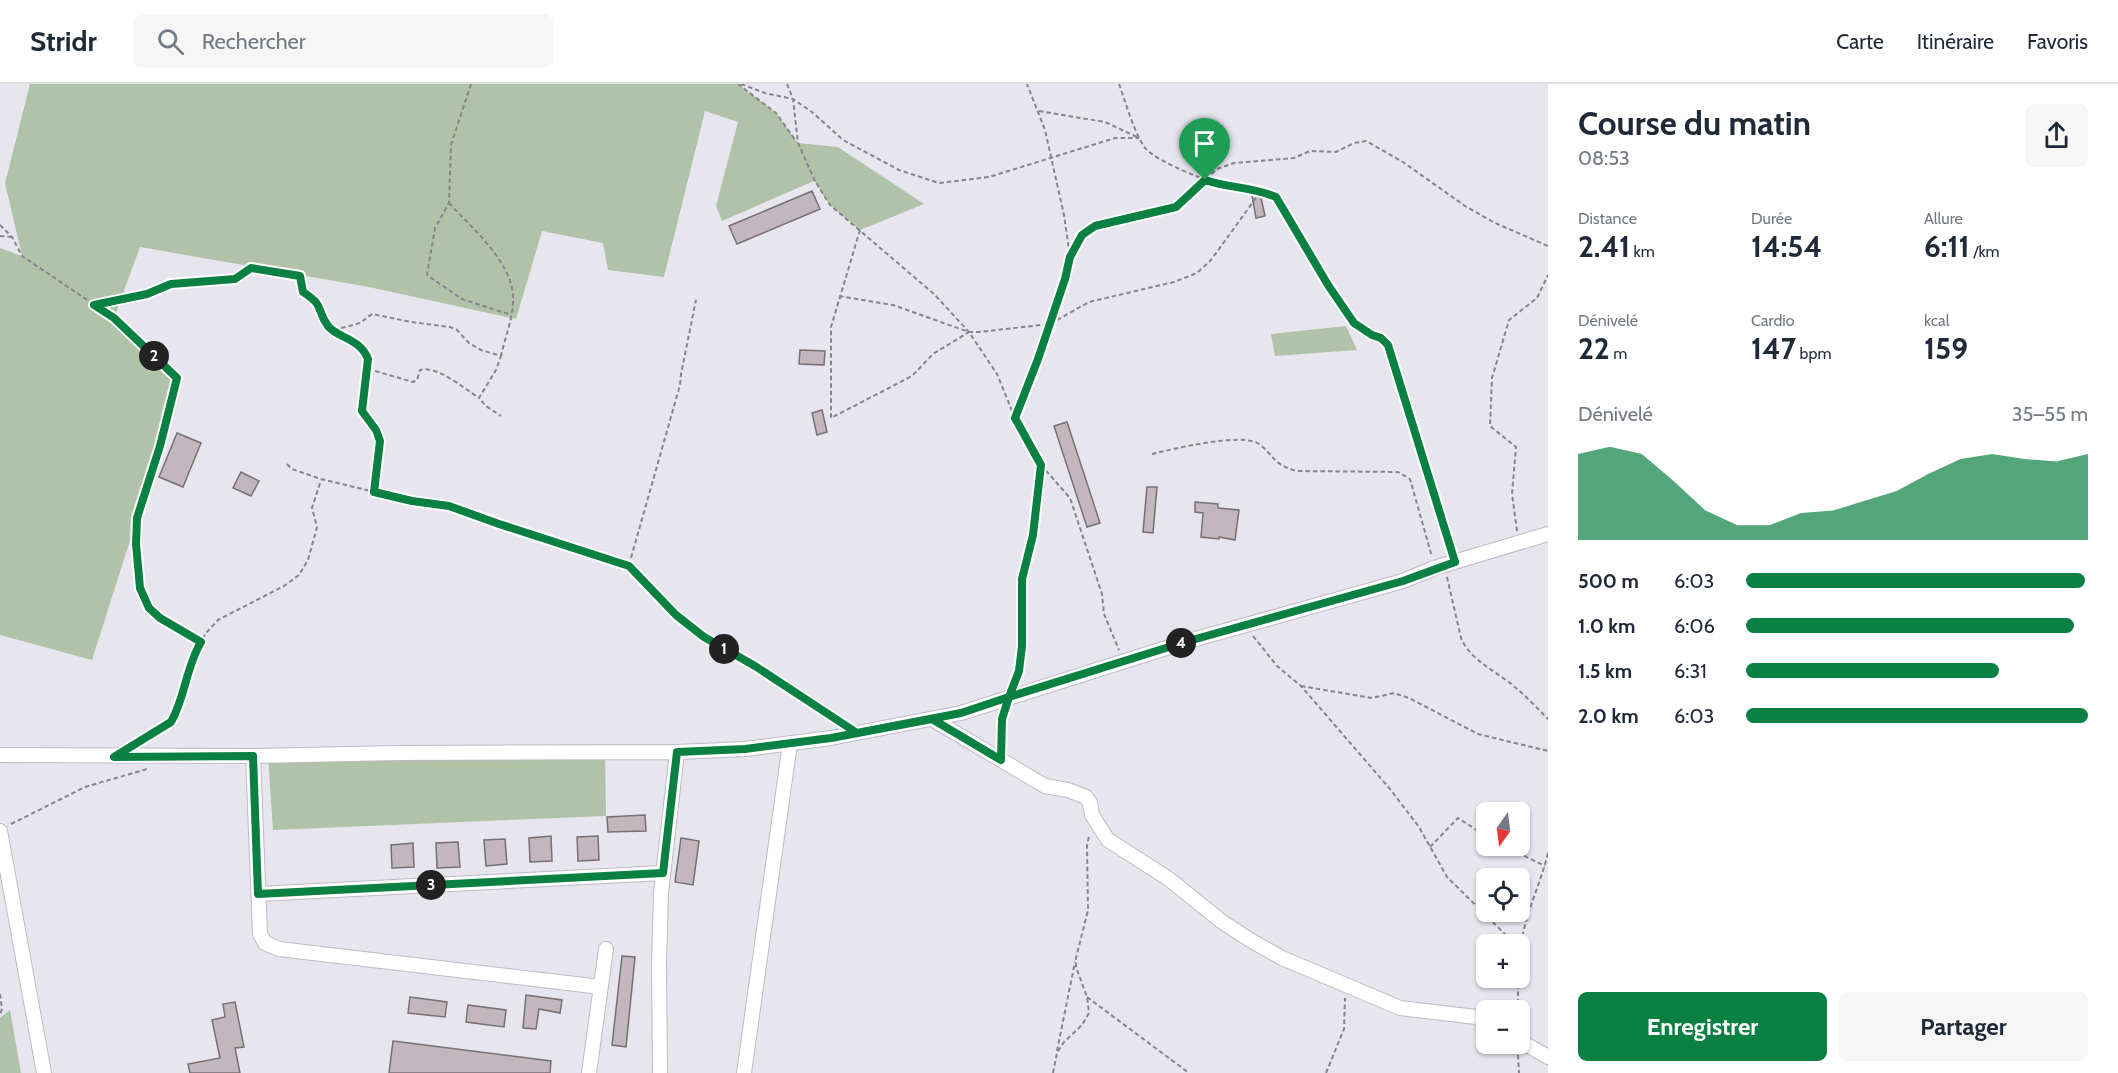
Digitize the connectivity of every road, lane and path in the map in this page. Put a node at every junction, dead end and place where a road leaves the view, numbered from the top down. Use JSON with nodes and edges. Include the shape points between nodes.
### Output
{"nodes":[{"id":1,"x":471,"y":84,"type":"edge"},
{"id":2,"x":739,"y":84,"type":"edge"},
{"id":3,"x":787,"y":84,"type":"edge"},
{"id":4,"x":1027,"y":84,"type":"edge"},
{"id":5,"x":1119,"y":84,"type":"edge"},
{"id":6,"x":793,"y":99,"type":"junction"},
{"id":7,"x":1037,"y":111,"type":"junction"},
{"id":8,"x":1139,"y":138,"type":"junction"},
{"id":9,"x":798,"y":143,"type":"junction"},
{"id":10,"x":1051,"y":158,"type":"junction"},
{"id":11,"x":1205,"y":180,"type":"junction"},
{"id":12,"x":1261,"y":190,"type":"junction"},
{"id":13,"x":449,"y":203,"type":"junction"},
{"id":14,"x":0,"y":225,"type":"edge"},
{"id":15,"x":860,"y":230,"type":"junction"},
{"id":16,"x":0,"y":236,"type":"edge"},
{"id":17,"x":12,"y":237,"type":"junction"},
{"id":18,"x":1548,"y":246,"type":"edge"},
{"id":19,"x":1070,"y":257,"type":"junction"},
{"id":20,"x":1548,"y":275,"type":"edge"},
{"id":21,"x":839,"y":296,"type":"junction"},
{"id":22,"x":696,"y":300,"type":"dead end"},
{"id":23,"x":94,"y":305,"type":"junction"},
{"id":24,"x":511,"y":315,"type":"junction"},
{"id":25,"x":1050,"y":324,"type":"junction"},
{"id":26,"x":334,"y":330,"type":"junction"},
{"id":27,"x":969,"y":332,"type":"junction"},
{"id":28,"x":501,"y":356,"type":"junction"},
{"id":29,"x":367,"y":368,"type":"junction"},
{"id":30,"x":479,"y":398,"type":"junction"},
{"id":31,"x":501,"y":416,"type":"dead end"},
{"id":32,"x":1015,"y":418,"type":"junction"},
{"id":33,"x":1152,"y":454,"type":"dead end"},
{"id":34,"x":287,"y":464,"type":"dead end"},
{"id":35,"x":1041,"y":465,"type":"junction"},
{"id":36,"x":321,"y":479,"type":"junction"},
{"id":37,"x":374,"y":492,"type":"junction"},
{"id":38,"x":1548,"y":534,"type":"edge"},
{"id":39,"x":1519,"y":542,"type":"junction"},
{"id":40,"x":1444,"y":565,"type":"junction"},
{"id":41,"x":629,"y":566,"type":"junction"},
{"id":42,"x":1238,"y":627,"type":"junction"},
{"id":43,"x":201,"y":642,"type":"junction"},
{"id":44,"x":1124,"y":661,"type":"junction"},
{"id":45,"x":1301,"y":686,"type":"junction"},
{"id":46,"x":1009,"y":697,"type":"junction"},
{"id":47,"x":932,"y":719,"type":"junction"},
{"id":48,"x":1548,"y":719,"type":"edge"},
{"id":49,"x":857,"y":733,"type":"junction"},
{"id":50,"x":790,"y":743,"type":"junction"},
{"id":51,"x":133,"y":745,"type":"dead end"},
{"id":52,"x":1548,"y":751,"type":"edge"},
{"id":53,"x":677,"y":752,"type":"junction"},
{"id":54,"x":0,"y":755,"type":"edge"},
{"id":55,"x":253,"y":756,"type":"junction"},
{"id":56,"x":1001,"y":760,"type":"junction"},
{"id":57,"x":148,"y":769,"type":"dead end"},
{"id":58,"x":1092,"y":815,"type":"junction"},
{"id":59,"x":5,"y":828,"type":"edge"},
{"id":60,"x":1476,"y":830,"type":"edge"},
{"id":61,"x":1430,"y":847,"type":"junction"},
{"id":62,"x":1548,"y":853,"type":"edge"},
{"id":63,"x":1524,"y":856,"type":"edge"},
{"id":64,"x":1545,"y":866,"type":"junction"},
{"id":65,"x":663,"y":873,"type":"junction"},
{"id":66,"x":258,"y":894,"type":"junction"},
{"id":67,"x":1505,"y":934,"type":"edge"},
{"id":68,"x":1522,"y":934,"type":"edge"},
{"id":69,"x":606,"y":949,"type":"dead end"},
{"id":70,"x":1076,"y":958,"type":"junction"},
{"id":71,"x":1346,"y":986,"type":"junction"},
{"id":72,"x":601,"y":987,"type":"junction"},
{"id":73,"x":0,"y":994,"type":"edge"},
{"id":74,"x":1087,"y":997,"type":"junction"},
{"id":75,"x":0,"y":1015,"type":"edge"},
{"id":76,"x":1476,"y":1017,"type":"edge"},
{"id":77,"x":1530,"y":1051,"type":"edge"},
{"id":78,"x":1057,"y":1053,"type":"junction"},
{"id":79,"x":1519,"y":1054,"type":"edge"},
{"id":80,"x":1548,"y":1057,"type":"edge"},
{"id":81,"x":746,"y":1070,"type":"edge"},
{"id":82,"x":44,"y":1073,"type":"edge"},
{"id":83,"x":589,"y":1073,"type":"edge"},
{"id":84,"x":660,"y":1073,"type":"edge"},
{"id":85,"x":1053,"y":1073,"type":"edge"},
{"id":86,"x":1189,"y":1073,"type":"edge"},
{"id":87,"x":1326,"y":1073,"type":"edge"},
{"id":88,"x":1519,"y":1073,"type":"edge"}],
"edges":[{"from":1,"to":13,"type":"path","via":[[451,145]]},
{"from":2,"to":6,"type":"path"},
{"from":2,"to":9,"type":"path","via":[[776,113]]},
{"from":3,"to":6,"type":"path"},
{"from":4,"to":7,"type":"path"},
{"from":5,"to":8,"type":"path"},
{"from":6,"to":9,"type":"path"},
{"from":6,"to":10,"type":"path","via":[[843,140],[899,170],[939,183],[989,177]]},
{"from":7,"to":8,"type":"path","via":[[1105,122]]},
{"from":7,"to":10,"type":"path"},
{"from":8,"to":10,"type":"path","via":[[1115,138]]},
{"from":8,"to":11,"type":"path","via":[[1147,149]]},
{"from":9,"to":15,"type":"path","via":[[830,205]]},
{"from":10,"to":19,"type":"path"},
{"from":11,"to":12,"type":"path"},
{"from":11,"to":18,"type":"path","via":[[1217,169],[1234,163],[1294,158],[1310,151],[1336,152],[1366,141],[1465,206]]},
{"from":11,"to":19,"type":"path","via":[[1176,207],[1095,226],[1082,235]]},
{"from":12,"to":25,"type":"path","via":[[1211,260],[1197,273],[1089,302]]},
{"from":12,"to":40,"type":"path","via":[[1276,197],[1354,323],[1388,345]]},
{"from":13,"to":24,"type":"path","via":[[485,241],[509,275]]},
{"from":13,"to":24,"type":"path","via":[[435,228],[427,275],[462,299]]},
{"from":14,"to":17,"type":"path"},
{"from":15,"to":21,"type":"path"},
{"from":15,"to":27,"type":"path","via":[[934,294]]},
{"from":16,"to":17,"type":"path"},
{"from":17,"to":23,"type":"path","via":[[22,256]]},
{"from":19,"to":25,"type":"path"},
{"from":20,"to":39,"type":"path","via":[[1537,298],[1509,320],[1492,378],[1490,426],[1516,447],[1512,494]]},
{"from":21,"to":27,"type":"path","via":[[893,306]]},
{"from":21,"to":27,"type":"path","via":[[831,327],[831,418],[912,376],[933,354]]},
{"from":22,"to":41,"type":"path","via":[[680,385]]},
{"from":23,"to":26,"type":"path","via":[[147,294],[171,284],[235,279],[251,268],[300,276],[303,292],[318,302]]},
{"from":23,"to":43,"type":"path","via":[[114,318],[177,378],[137,518],[140,588],[149,608],[160,618]]},
{"from":24,"to":28,"type":"path"},
{"from":25,"to":27,"type":"path"},
{"from":25,"to":32,"type":"path"},
{"from":26,"to":28,"type":"path","via":[[360,323],[372,314],[450,327],[481,350]]},
{"from":26,"to":29,"type":"path","via":[[365,351]]},
{"from":27,"to":32,"type":"path","via":[[997,374]]},
{"from":28,"to":30,"type":"path"},
{"from":29,"to":30,"type":"path","via":[[413,382],[420,370],[431,370]]},
{"from":29,"to":37,"type":"path","via":[[362,411],[380,441]]},
{"from":30,"to":31,"type":"path"},
{"from":32,"to":35,"type":"path"},
{"from":33,"to":40,"type":"path","via":[[1241,438],[1257,443],[1280,466],[1296,471],[1398,472],[1410,479],[1432,556]]},
{"from":34,"to":36,"type":"path"},
{"from":35,"to":44,"type":"path","via":[[1070,498],[1102,594],[1104,614]]},
{"from":35,"to":46,"type":"path","via":[[1033,535],[1022,579],[1019,671]]},
{"from":36,"to":37,"type":"path"},
{"from":36,"to":43,"type":"path","via":[[312,508],[317,527],[308,560],[299,575],[219,620]]},
{"from":37,"to":41,"type":"path","via":[[449,506]]},
{"from":38,"to":39,"type":"street"},
{"from":39,"to":40,"type":"street"},
{"from":40,"to":42,"type":"street","via":[[1403,581]]},
{"from":40,"to":48,"type":"path","via":[[1465,647]]},
{"from":41,"to":49,"type":"path","via":[[676,615],[704,637]]},
{"from":42,"to":44,"type":"street"},
{"from":42,"to":45,"type":"path","via":[[1256,638],[1277,666]]},
{"from":43,"to":51,"type":"path","via":[[192,657],[171,722]]},
{"from":44,"to":46,"type":"street"},
{"from":45,"to":52,"type":"path","via":[[1372,698],[1394,693],[1479,734]]},
{"from":45,"to":61,"type":"path","via":[[1390,789]]},
{"from":46,"to":47,"type":"street"},
{"from":46,"to":56,"type":"path","via":[[1002,719]]},
{"from":47,"to":49,"type":"street"},
{"from":47,"to":56,"type":"street"},
{"from":49,"to":50,"type":"street"},
{"from":50,"to":53,"type":"street"},
{"from":50,"to":81,"type":"street"},
{"from":53,"to":55,"type":"street"},
{"from":53,"to":65,"type":"street"},
{"from":54,"to":55,"type":"street"},
{"from":55,"to":66,"type":"street"},
{"from":56,"to":58,"type":"street","via":[[1045,786],[1086,797]]},
{"from":57,"to":59,"type":"path","via":[[85,787]]},
{"from":58,"to":70,"type":"path","via":[[1087,845],[1088,910]]},
{"from":58,"to":71,"type":"street","via":[[1108,840],[1169,879],[1221,921],[1282,958]]},
{"from":59,"to":82,"type":"street"},
{"from":60,"to":61,"type":"path","via":[[1458,818]]},
{"from":61,"to":67,"type":"path","via":[[1447,877]]},
{"from":62,"to":64,"type":"path"},
{"from":63,"to":64,"type":"path"},
{"from":64,"to":68,"type":"path"},
{"from":65,"to":66,"type":"street"},
{"from":65,"to":84,"type":"street"},
{"from":66,"to":72,"type":"street","via":[[260,934],[265,943],[279,949]]},
{"from":69,"to":72,"type":"street"},
{"from":70,"to":74,"type":"path"},
{"from":70,"to":78,"type":"path"},
{"from":71,"to":76,"type":"street","via":[[1400,1008]]},
{"from":71,"to":87,"type":"path","via":[[1344,1029]]},
{"from":72,"to":83,"type":"street"},
{"from":73,"to":75,"type":"path"},
{"from":74,"to":78,"type":"path","via":[[1089,1013]]},
{"from":74,"to":86,"type":"path"},
{"from":77,"to":80,"type":"street"},
{"from":78,"to":85,"type":"path"},
{"from":79,"to":88,"type":"path"}]}
